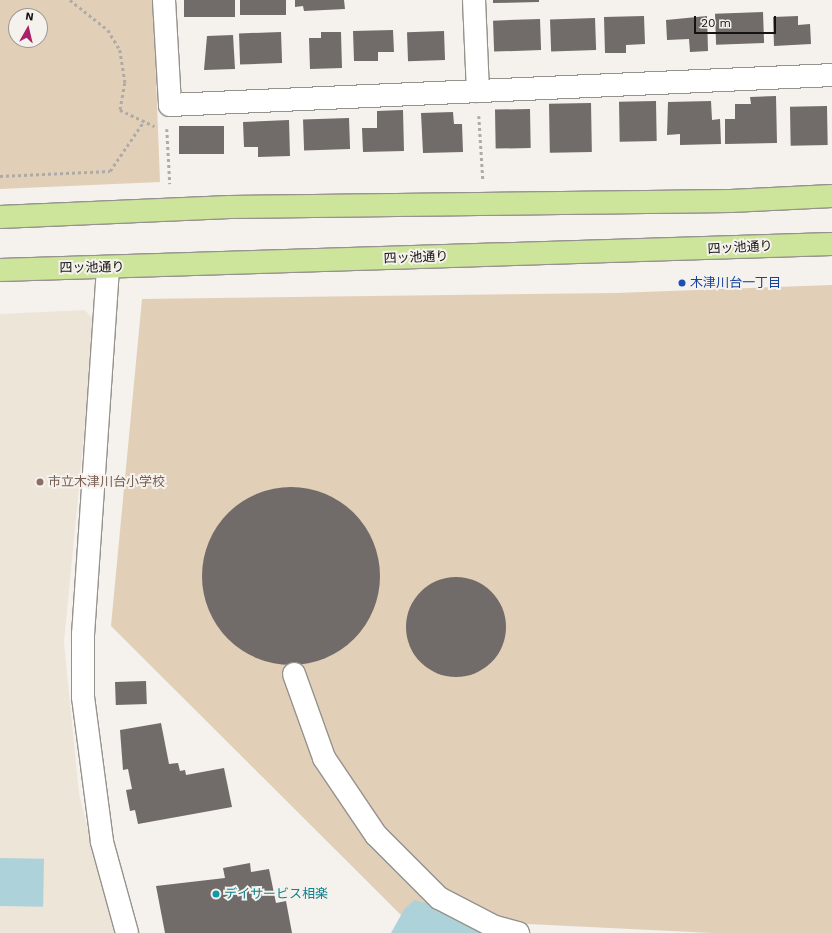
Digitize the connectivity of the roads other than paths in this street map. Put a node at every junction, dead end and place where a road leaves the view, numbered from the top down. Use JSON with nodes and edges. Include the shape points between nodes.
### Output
{"nodes":[{"id":1,"x":164,"y":0,"type":"edge"},
{"id":2,"x":474,"y":0,"type":"edge"},
{"id":3,"x":832,"y":75,"type":"edge"},
{"id":4,"x":478,"y":91,"type":"junction"},
{"id":5,"x":832,"y":196,"type":"edge"},
{"id":6,"x":0,"y":217,"type":"edge"},
{"id":7,"x":832,"y":244,"type":"edge"},
{"id":8,"x":108,"y":268,"type":"junction"},
{"id":9,"x":0,"y":270,"type":"edge"},
{"id":10,"x":294,"y":674,"type":"dead end"},
{"id":11,"x":127,"y":933,"type":"edge"},
{"id":12,"x":518,"y":933,"type":"edge"}],
"edges":[{"from":1,"to":4,"type":"street","via":[[170,105]]},
{"from":2,"to":4,"type":"street"},
{"from":3,"to":4,"type":"street"},
{"from":5,"to":6,"type":"main road","via":[[732,201],[230,207]]},
{"from":7,"to":8,"type":"main road","name":"四ッ池通り"},
{"from":8,"to":9,"type":"main road","name":"四ッ池通り"},
{"from":8,"to":11,"type":"street","via":[[83,634],[83,697],[102,842]]},
{"from":10,"to":12,"type":"street","via":[[324,758],[376,835],[439,898],[495,927]]}]}
